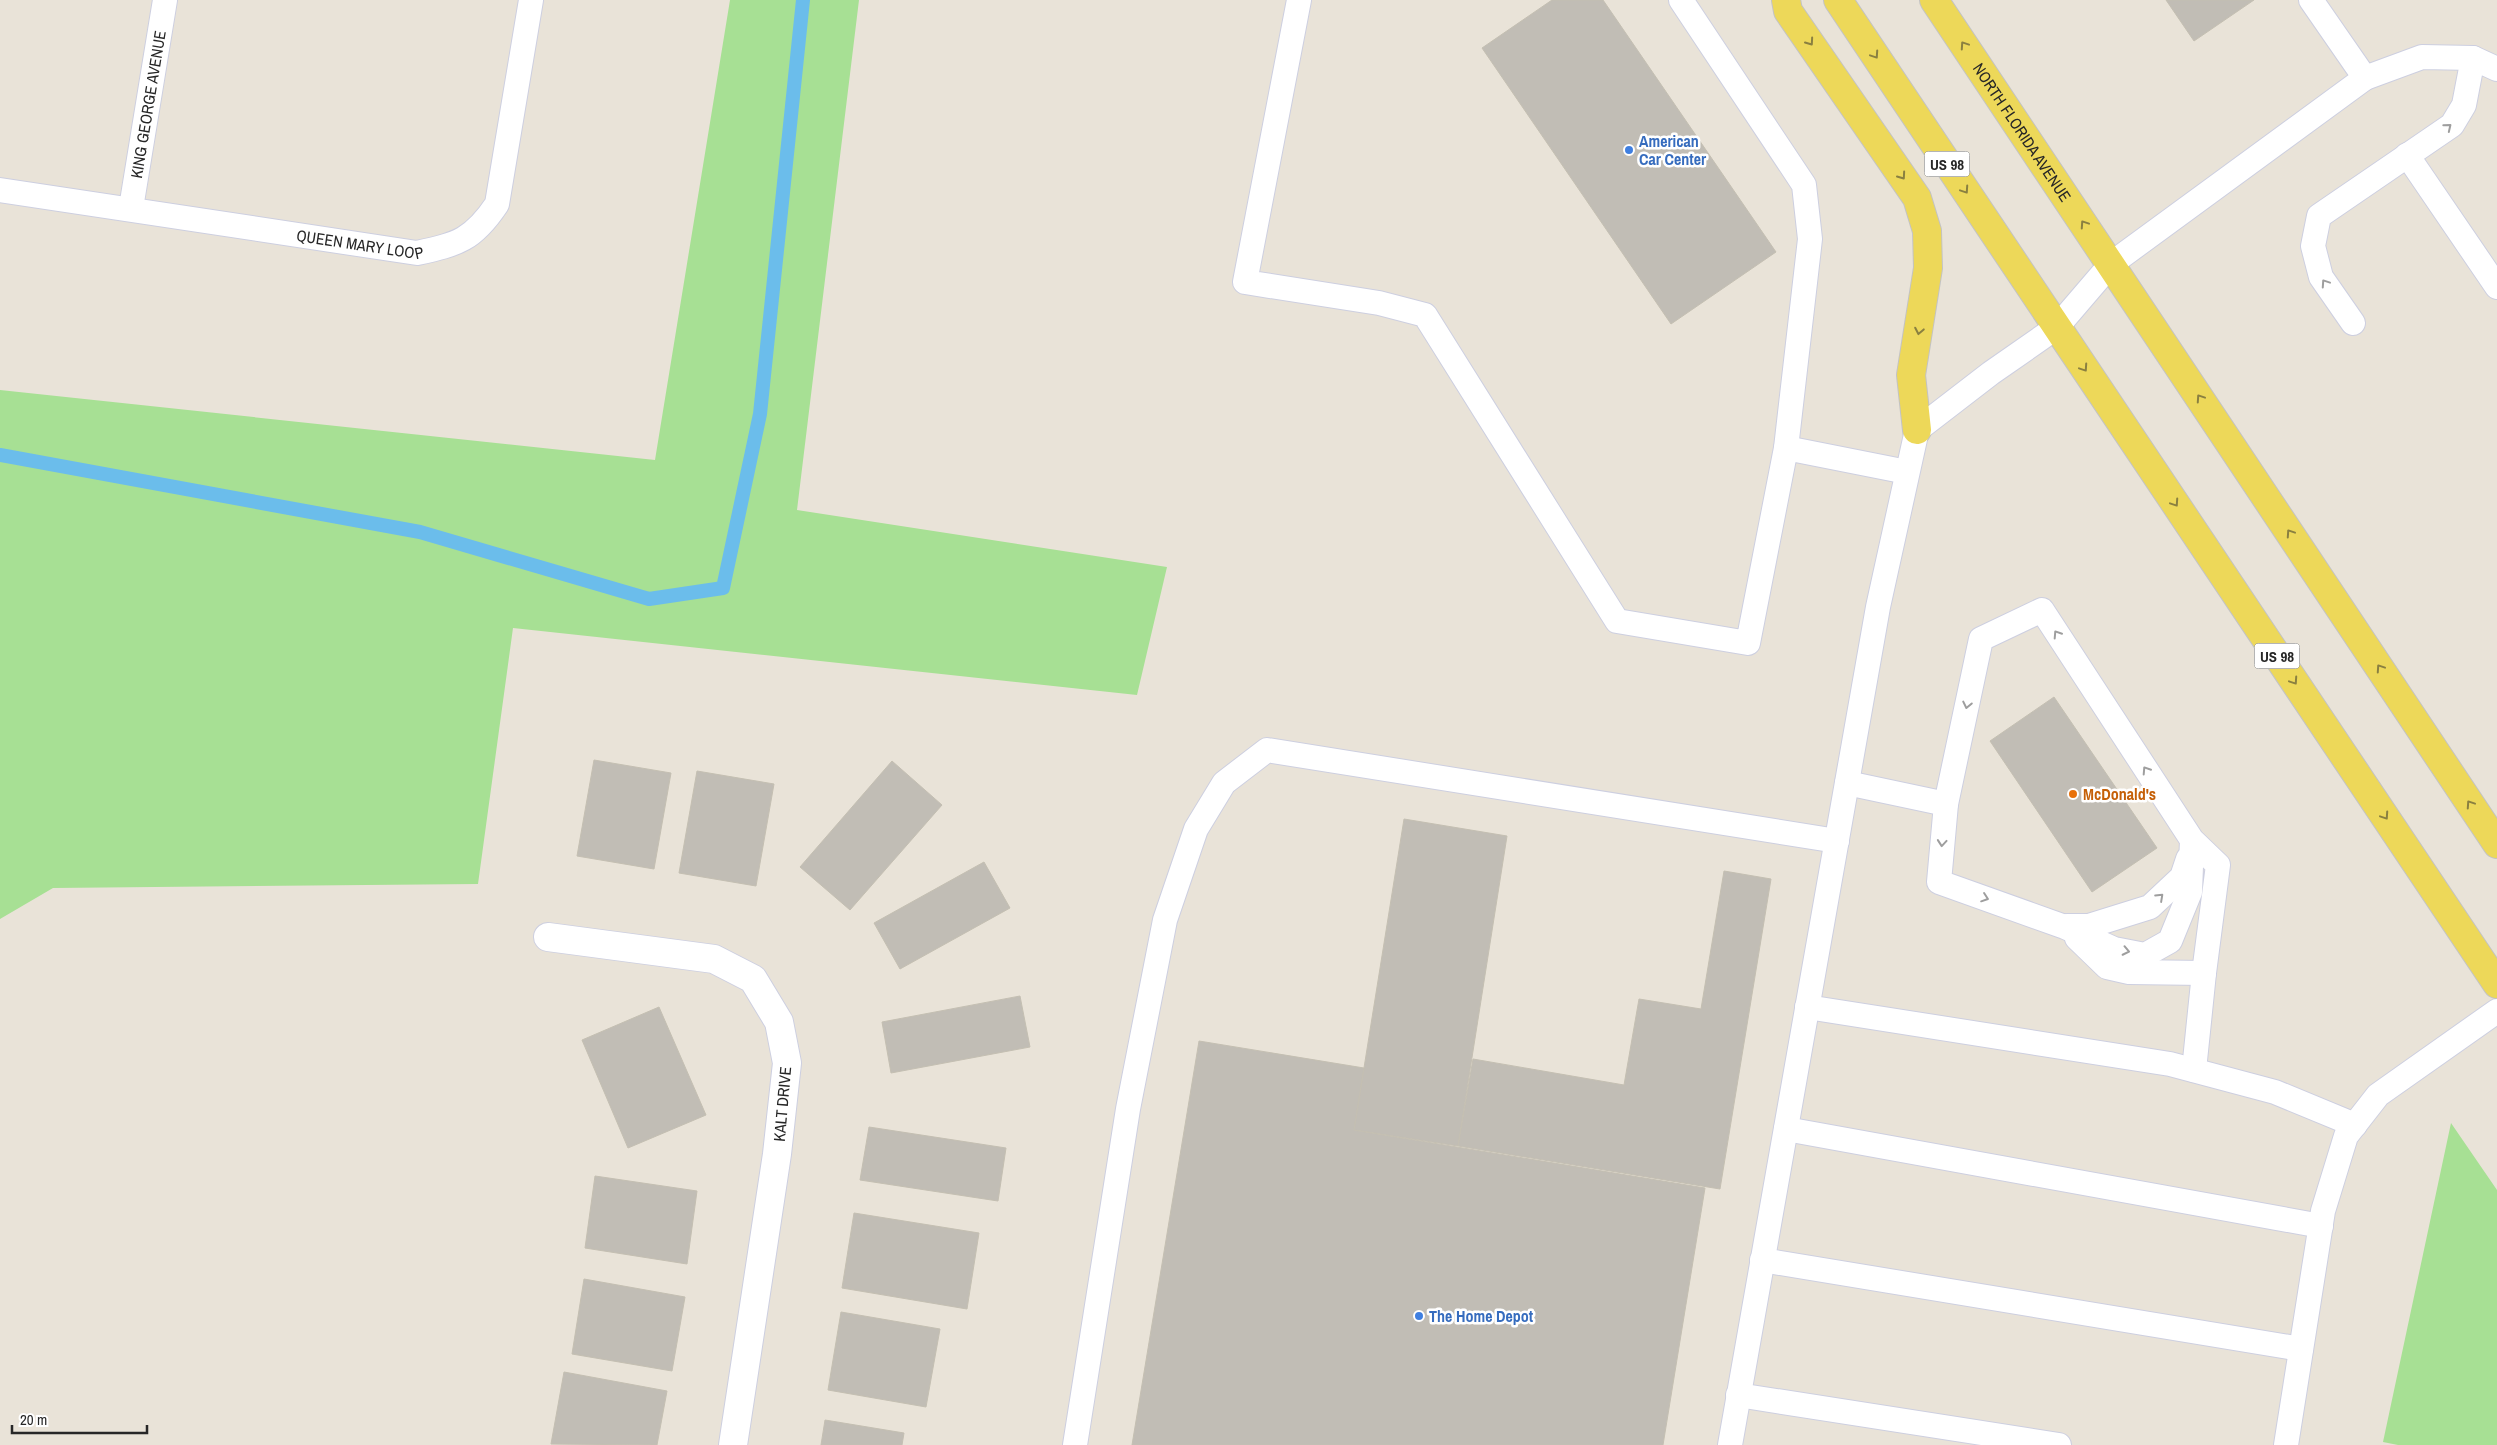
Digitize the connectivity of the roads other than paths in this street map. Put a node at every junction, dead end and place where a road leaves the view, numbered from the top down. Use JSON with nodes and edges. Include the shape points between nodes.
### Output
{"nodes":[{"id":1,"x":165,"y":0,"type":"edge"},
{"id":2,"x":531,"y":0,"type":"edge"},
{"id":3,"x":1299,"y":0,"type":"edge"},
{"id":4,"x":1681,"y":0,"type":"edge"},
{"id":5,"x":1786,"y":0,"type":"edge"},
{"id":6,"x":1838,"y":0,"type":"edge"},
{"id":7,"x":1934,"y":0,"type":"edge"},
{"id":8,"x":2311,"y":0,"type":"edge"},
{"id":9,"x":2473,"y":58,"type":"junction"},
{"id":10,"x":2497,"y":69,"type":"edge"},
{"id":11,"x":2365,"y":78,"type":"junction"},
{"id":12,"x":2407,"y":155,"type":"junction"},
{"id":13,"x":0,"y":190,"type":"edge"},
{"id":14,"x":131,"y":208,"type":"junction"},
{"id":15,"x":2111,"y":264,"type":"junction"},
{"id":16,"x":2497,"y":287,"type":"edge"},
{"id":17,"x":2353,"y":323,"type":"dead end"},
{"id":18,"x":2057,"y":327,"type":"junction"},
{"id":19,"x":1917,"y":430,"type":"junction"},
{"id":20,"x":1786,"y":448,"type":"junction"},
{"id":21,"x":1907,"y":472,"type":"junction"},
{"id":22,"x":1847,"y":782,"type":"junction"},
{"id":23,"x":1946,"y":804,"type":"junction"},
{"id":24,"x":1837,"y":841,"type":"junction"},
{"id":25,"x":2497,"y":844,"type":"edge"},
{"id":26,"x":2191,"y":846,"type":"junction"},
{"id":27,"x":2065,"y":926,"type":"junction"},
{"id":28,"x":548,"y":937,"type":"dead end"},
{"id":29,"x":2204,"y":973,"type":"junction"},
{"id":30,"x":2497,"y":984,"type":"edge"},
{"id":31,"x":1807,"y":1006,"type":"junction"},
{"id":32,"x":2497,"y":1011,"type":"edge"},
{"id":33,"x":2194,"y":1070,"type":"junction"},
{"id":34,"x":2356,"y":1124,"type":"junction"},
{"id":35,"x":1786,"y":1128,"type":"junction"},
{"id":36,"x":2320,"y":1226,"type":"junction"},
{"id":37,"x":1762,"y":1260,"type":"junction"},
{"id":38,"x":2301,"y":1349,"type":"junction"},
{"id":39,"x":1738,"y":1395,"type":"junction"},
{"id":40,"x":733,"y":1445,"type":"edge"},
{"id":41,"x":1075,"y":1445,"type":"edge"},
{"id":42,"x":1730,"y":1445,"type":"edge"},
{"id":43,"x":2059,"y":1445,"type":"edge"},
{"id":44,"x":2286,"y":1445,"type":"edge"}],
"edges":[{"from":1,"to":14,"type":"lane","name":"KING GEORGE AVENUE"},
{"from":2,"to":14,"type":"lane","name":"QUEEN MARY LOOP","via":[[497,204],[482,226],[454,245],[417,253]]},
{"from":3,"to":20,"type":"lane","via":[[1244,282],[1379,303],[1425,315],[1617,621],[1748,643]]},
{"from":4,"to":20,"type":"lane","via":[[1804,185],[1810,238]]},
{"from":5,"to":19,"type":"main road","one_way":true,"via":[[1788,11],[1917,198],[1927,231],[1928,268],[1911,375]]},
{"from":6,"to":18,"type":"main road","number":"US 98","one_way":true},
{"from":15,"to":7,"type":"main road","name":"NORTH FLORIDA AVENUE","one_way":true},
{"from":8,"to":11,"type":"lane"},
{"from":9,"to":10,"type":"lane"},
{"from":9,"to":11,"type":"lane","via":[[2422,57]]},
{"from":12,"to":9,"type":"lane","one_way":true,"via":[[2452,125],[2464,105]]},
{"from":11,"to":15,"type":"lane"},
{"from":12,"to":16,"type":"lane"},
{"from":17,"to":12,"type":"lane","one_way":true,"via":[[2320,277],[2313,246],[2319,216]]},
{"from":13,"to":14,"type":"lane","name":"QUEEN MARY LOOP"},
{"from":15,"to":18,"type":"lane"},
{"from":25,"to":15,"type":"main road","name":"NORTH FLORIDA AVENUE","one_way":true},
{"from":18,"to":19,"type":"lane","via":[[1990,373]]},
{"from":18,"to":30,"type":"main road","number":"US 98","one_way":true},
{"from":19,"to":21,"type":"lane"},
{"from":20,"to":21,"type":"lane"},
{"from":21,"to":22,"type":"lane","via":[[1878,607]]},
{"from":22,"to":23,"type":"lane"},
{"from":22,"to":24,"type":"lane"},
{"from":26,"to":23,"type":"lane","one_way":true,"via":[[2042,610],[1981,639]]},
{"from":23,"to":27,"type":"lane","one_way":true,"via":[[1939,882]]},
{"from":24,"to":31,"type":"lane"},
{"from":24,"to":41,"type":"lane","via":[[1268,750],[1224,783],[1196,829],[1165,920],[1128,1109]]},
{"from":27,"to":26,"type":"lane","one_way":true,"via":[[2089,926],[2150,906],[2182,877]]},
{"from":27,"to":26,"type":"lane","one_way":true,"via":[[2114,949],[2145,955],[2170,941],[2190,892]]},
{"from":26,"to":29,"type":"lane","via":[[2218,865]]},
{"from":27,"to":29,"type":"lane","via":[[2107,967],[2130,972]]},
{"from":28,"to":40,"type":"street","name":"KALT DRIVE","via":[[714,959],[753,979],[780,1022],[787,1063],[778,1154]]},
{"from":29,"to":33,"type":"lane"},
{"from":31,"to":33,"type":"lane"},
{"from":31,"to":35,"type":"lane"},
{"from":32,"to":34,"type":"lane","via":[[2378,1095]]},
{"from":33,"to":34,"type":"lane","via":[[2275,1092]]},
{"from":34,"to":36,"type":"lane","via":[[2346,1136]]},
{"from":35,"to":36,"type":"lane"},
{"from":35,"to":37,"type":"lane"},
{"from":36,"to":38,"type":"lane"},
{"from":37,"to":38,"type":"lane"},
{"from":37,"to":39,"type":"lane"},
{"from":38,"to":44,"type":"lane"},
{"from":39,"to":42,"type":"lane"},
{"from":39,"to":43,"type":"lane"}]}
